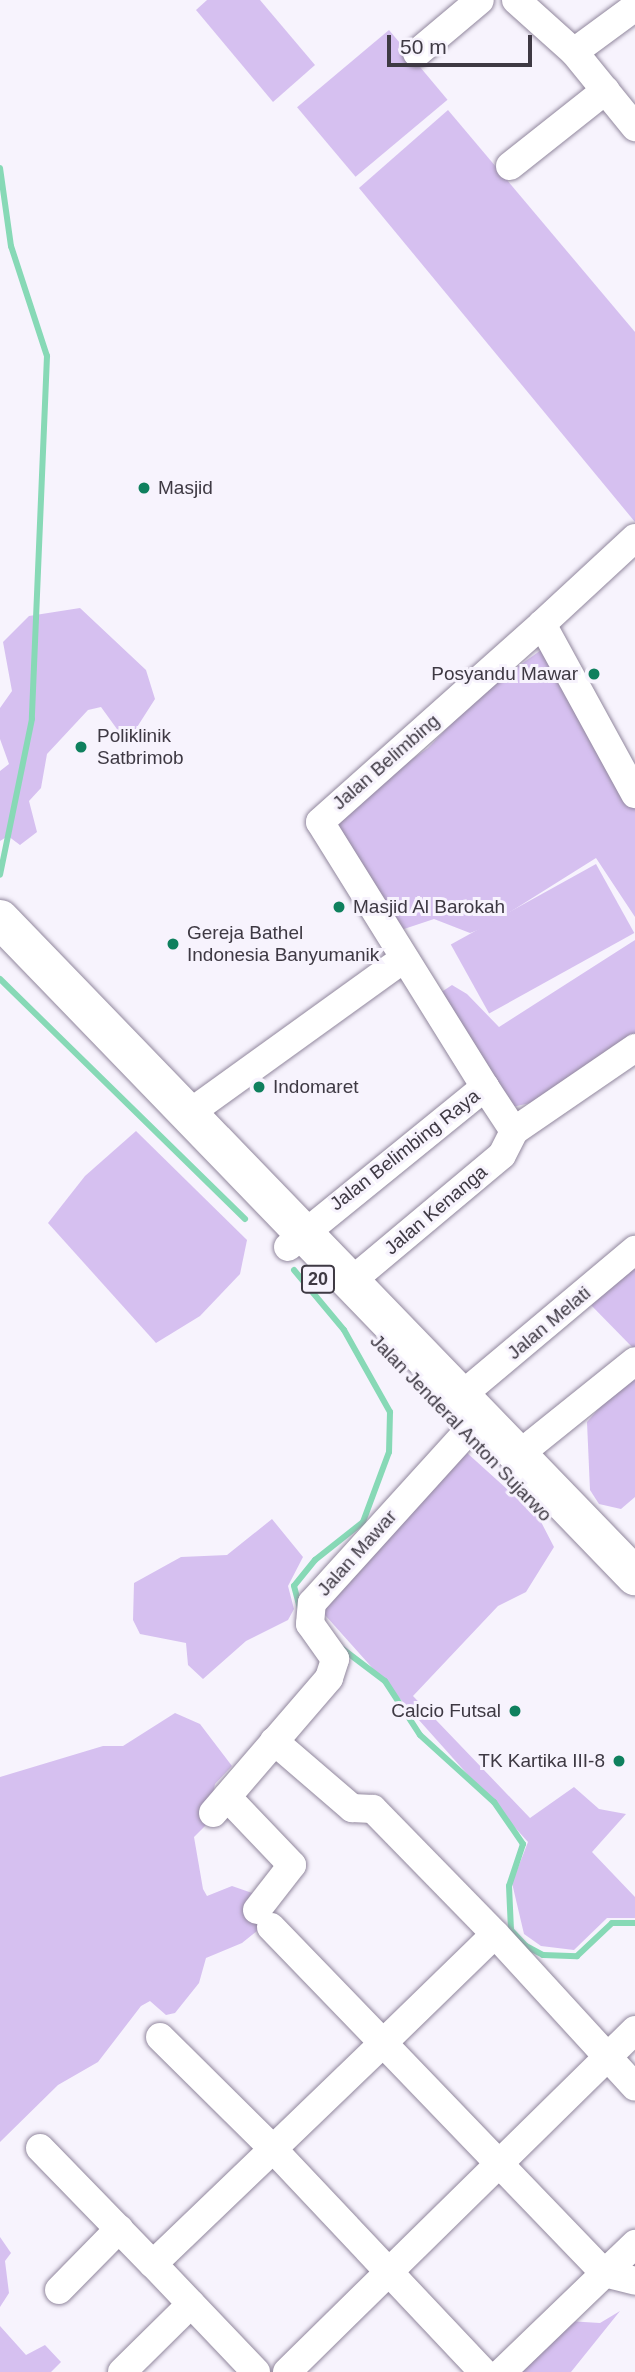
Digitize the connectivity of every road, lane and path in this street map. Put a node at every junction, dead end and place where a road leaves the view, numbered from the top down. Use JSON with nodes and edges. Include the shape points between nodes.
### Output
{"nodes":[{"id":1,"x":480,"y":0,"type":"edge"},
{"id":2,"x":516,"y":0,"type":"edge"},
{"id":3,"x":635,"y":7,"type":"edge"},
{"id":4,"x":574,"y":52,"type":"junction"},
{"id":5,"x":417,"y":54,"type":"dead end"},
{"id":6,"x":606,"y":90,"type":"junction"},
{"id":7,"x":635,"y":127,"type":"edge"},
{"id":8,"x":510,"y":166,"type":"dead end"},
{"id":9,"x":635,"y":538,"type":"edge"},
{"id":10,"x":542,"y":624,"type":"junction"},
{"id":11,"x":635,"y":794,"type":"edge"},
{"id":12,"x":2,"y":931,"type":"edge"},
{"id":13,"x":402,"y":960,"type":"junction"},
{"id":14,"x":635,"y":1048,"type":"edge"},
{"id":15,"x":485,"y":1087,"type":"junction"},
{"id":16,"x":187,"y":1115,"type":"junction"},
{"id":17,"x":514,"y":1131,"type":"junction"},
{"id":18,"x":294,"y":1239,"type":"junction"},
{"id":19,"x":635,"y":1250,"type":"edge"},
{"id":20,"x":349,"y":1283,"type":"junction"},
{"id":21,"x":635,"y":1361,"type":"edge"},
{"id":22,"x":462,"y":1395,"type":"junction"},
{"id":23,"x":465,"y":1434,"type":"junction"},
{"id":24,"x":517,"y":1456,"type":"junction"},
{"id":25,"x":629,"y":1560,"type":"edge"},
{"id":26,"x":635,"y":1607,"type":"edge"},
{"id":27,"x":274,"y":1741,"type":"junction"},
{"id":28,"x":495,"y":1934,"type":"junction"},
{"id":29,"x":635,"y":2030,"type":"edge"},
{"id":30,"x":160,"y":2037,"type":"dead end"},
{"id":31,"x":383,"y":2043,"type":"junction"},
{"id":32,"x":609,"y":2057,"type":"junction"},
{"id":33,"x":635,"y":2087,"type":"edge"},
{"id":34,"x":40,"y":2148,"type":"dead end"},
{"id":35,"x":273,"y":2149,"type":"junction"},
{"id":36,"x":500,"y":2167,"type":"junction"},
{"id":37,"x":119,"y":2229,"type":"junction"},
{"id":38,"x":635,"y":2244,"type":"edge"},
{"id":39,"x":153,"y":2264,"type":"junction"},
{"id":40,"x":391,"y":2270,"type":"junction"},
{"id":41,"x":604,"y":2273,"type":"junction"},
{"id":42,"x":635,"y":2281,"type":"edge"},
{"id":43,"x":59,"y":2290,"type":"dead end"},
{"id":44,"x":191,"y":2304,"type":"junction"},
{"id":45,"x":122,"y":2372,"type":"edge"},
{"id":46,"x":256,"y":2372,"type":"edge"},
{"id":47,"x":287,"y":2372,"type":"edge"},
{"id":48,"x":483,"y":2372,"type":"edge"},
{"id":49,"x":502,"y":2372,"type":"edge"}],
"edges":[{"from":1,"to":5,"type":"street"},
{"from":2,"to":4,"type":"street"},
{"from":3,"to":4,"type":"street"},
{"from":4,"to":6,"type":"street"},
{"from":6,"to":7,"type":"street"},
{"from":6,"to":8,"type":"street"},
{"from":9,"to":10,"type":"street"},
{"from":10,"to":11,"type":"street"},
{"from":10,"to":13,"type":"street","name":"Jalan Belimbing","via":[[321,819]]},
{"from":12,"to":16,"type":"highway","name":"Jalan Jenderal Anton Sujarwo","number":"20"},
{"from":12,"to":18,"type":"highway","name":"Jalan Jenderal Anton Sujarwo","number":"20"},
{"from":13,"to":15,"type":"street","name":"Jalan Belimbing"},
{"from":13,"to":16,"type":"street"},
{"from":14,"to":17,"type":"street"},
{"from":15,"to":17,"type":"street","name":"Jalan Belimbing Raya"},
{"from":15,"to":18,"type":"street","name":"Jalan Belimbing Raya"},
{"from":16,"to":18,"type":"highway","name":"Jalan Jenderal Anton Sujarwo","number":"20"},
{"from":17,"to":20,"type":"street","name":"Jalan Kenanga","via":[[502,1155]]},
{"from":18,"to":20,"type":"highway","name":"Jalan Jenderal Anton Sujarwo","number":"20"},
{"from":18,"to":23,"type":"highway","name":"Jalan Jenderal Anton Sujarwo","number":"20"},
{"from":19,"to":22,"type":"street","name":"Jalan Melati"},
{"from":20,"to":22,"type":"highway","name":"Jalan Jenderal Anton Sujarwo","number":"20"},
{"from":21,"to":24,"type":"street"},
{"from":22,"to":24,"type":"highway","name":"Jalan Jenderal Anton Sujarwo","number":"20"},
{"from":23,"to":26,"type":"highway","name":"Jalan Jenderal Anton Sujarwo","number":"20"},
{"from":23,"to":27,"type":"street","name":"Jalan Mawar","via":[[312,1603],[316,1632],[335,1659],[329,1678]]},
{"from":24,"to":25,"type":"highway","name":"Jalan Jenderal Anton Sujarwo","number":"20"},
{"from":27,"to":28,"type":"street","via":[[352,1808],[373,1810]]},
{"from":27,"to":31,"type":"street","name":"Jalan Mawar","via":[[220,1805],[292,1865],[264,1918]]},
{"from":28,"to":31,"type":"street"},
{"from":28,"to":32,"type":"street"},
{"from":29,"to":32,"type":"street"},
{"from":30,"to":35,"type":"street"},
{"from":31,"to":35,"type":"street"},
{"from":31,"to":36,"type":"street"},
{"from":32,"to":33,"type":"street"},
{"from":32,"to":36,"type":"street"},
{"from":34,"to":37,"type":"street"},
{"from":35,"to":39,"type":"street"},
{"from":35,"to":40,"type":"street"},
{"from":36,"to":40,"type":"street"},
{"from":36,"to":41,"type":"street"},
{"from":37,"to":39,"type":"street"},
{"from":37,"to":43,"type":"street"},
{"from":38,"to":41,"type":"street"},
{"from":39,"to":44,"type":"street"},
{"from":40,"to":47,"type":"street"},
{"from":40,"to":48,"type":"street"},
{"from":41,"to":42,"type":"street"},
{"from":41,"to":49,"type":"street"},
{"from":44,"to":45,"type":"street"},
{"from":44,"to":46,"type":"street"}]}
